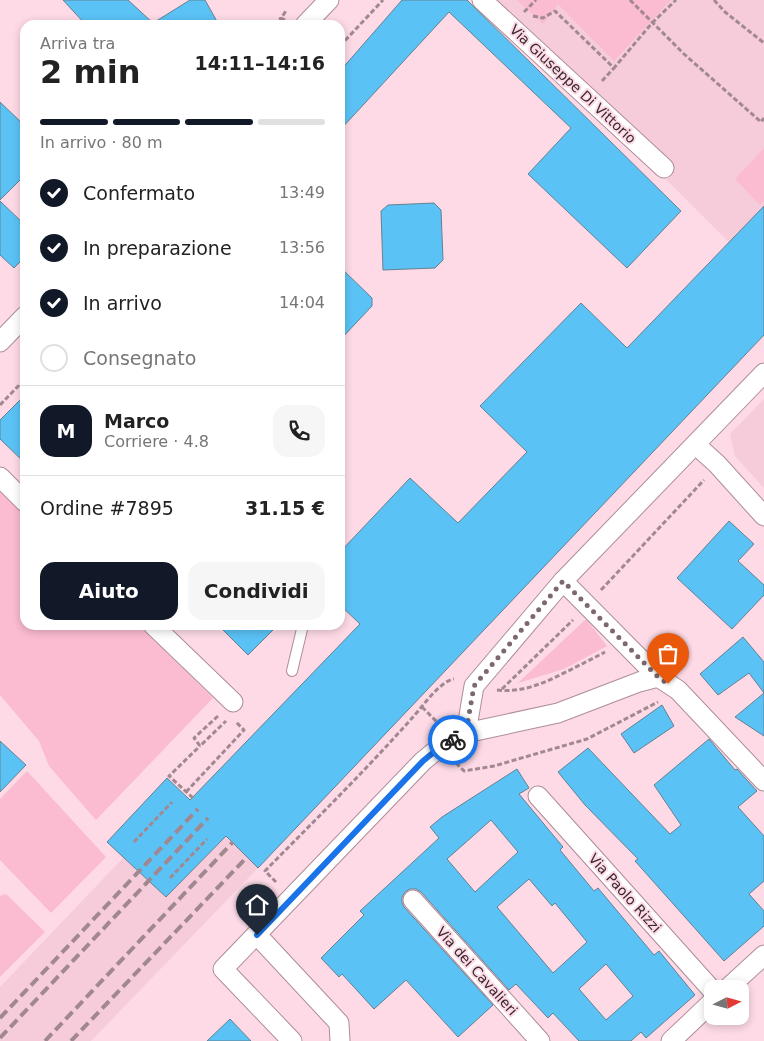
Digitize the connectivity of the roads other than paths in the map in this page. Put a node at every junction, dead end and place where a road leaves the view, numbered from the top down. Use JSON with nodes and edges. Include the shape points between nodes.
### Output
{"nodes":[{"id":1,"x":329,"y":0,"type":"edge"},
{"id":2,"x":482,"y":0,"type":"edge"},
{"id":3,"x":311,"y":20,"type":"edge"},
{"id":4,"x":664,"y":168,"type":"dead end"},
{"id":5,"x":20,"y":321,"type":"edge"},
{"id":6,"x":0,"y":342,"type":"edge"},
{"id":7,"x":764,"y":372,"type":"edge"},
{"id":8,"x":696,"y":445,"type":"junction"},
{"id":9,"x":0,"y":478,"type":"edge"},
{"id":10,"x":20,"y":497,"type":"edge"},
{"id":11,"x":764,"y":516,"type":"edge"},
{"id":12,"x":563,"y":581,"type":"junction"},
{"id":13,"x":158,"y":630,"type":"edge"},
{"id":14,"x":302,"y":630,"type":"edge"},
{"id":15,"x":292,"y":671,"type":"dead end"},
{"id":16,"x":658,"y":677,"type":"junction"},
{"id":17,"x":233,"y":702,"type":"road end"},
{"id":18,"x":466,"y":732,"type":"junction"},
{"id":19,"x":764,"y":781,"type":"edge"},
{"id":20,"x":538,"y":796,"type":"dead end"},
{"id":21,"x":413,"y":900,"type":"dead end"},
{"id":22,"x":257,"y":935,"type":"junction"},
{"id":23,"x":764,"y":955,"type":"edge"},
{"id":24,"x":737,"y":980,"type":"edge"},
{"id":25,"x":704,"y":981,"type":"edge"},
{"id":26,"x":704,"y":1010,"type":"edge"},
{"id":27,"x":292,"y":1041,"type":"edge"},
{"id":28,"x":340,"y":1041,"type":"edge"},
{"id":29,"x":540,"y":1041,"type":"edge"},
{"id":30,"x":671,"y":1041,"type":"edge"}],
"edges":[{"from":1,"to":3,"type":"street"},
{"from":2,"to":4,"type":"street","name":"Via Giuseppe Di Vittorio"},
{"from":5,"to":6,"type":"street"},
{"from":7,"to":8,"type":"street"},
{"from":8,"to":11,"type":"street"},
{"from":8,"to":12,"type":"street"},
{"from":9,"to":10,"type":"street"},
{"from":12,"to":16,"type":"street"},
{"from":12,"to":18,"type":"street","via":[[474,686]]},
{"from":13,"to":17,"type":"street"},
{"from":14,"to":15,"type":"lane"},
{"from":16,"to":18,"type":"street","via":[[558,713]]},
{"from":16,"to":19,"type":"street","via":[[678,690]]},
{"from":18,"to":22,"type":"street","via":[[423,761]]},
{"from":20,"to":25,"type":"street","name":"Via Paolo Rizzi"},
{"from":21,"to":29,"type":"street","name":"Via dei Cavalieri"},
{"from":22,"to":27,"type":"street","via":[[224,969]]},
{"from":22,"to":28,"type":"street","via":[[339,1023]]},
{"from":23,"to":24,"type":"street"},
{"from":26,"to":30,"type":"street"}]}
